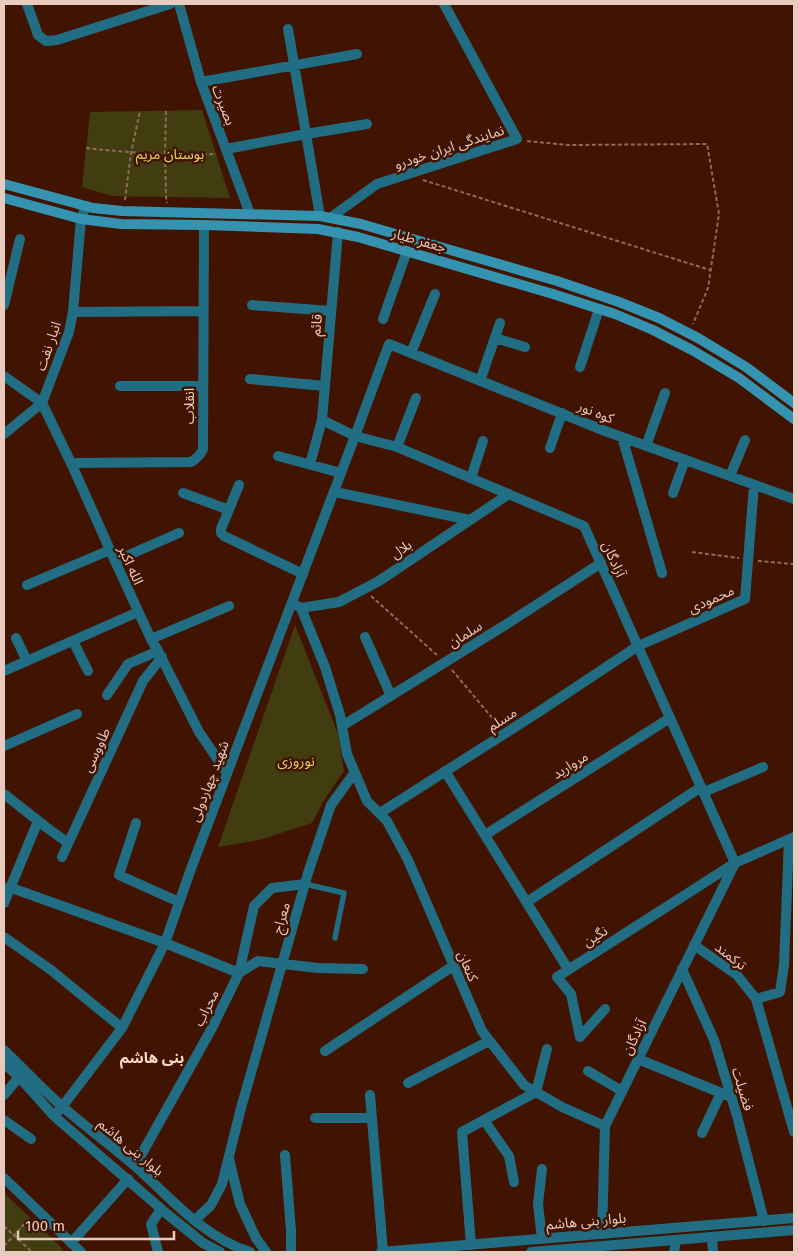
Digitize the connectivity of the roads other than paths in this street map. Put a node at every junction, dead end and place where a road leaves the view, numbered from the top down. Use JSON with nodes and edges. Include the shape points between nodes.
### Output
{"nodes":[{"id":1,"x":27,"y":4,"type":"edge"},
{"id":2,"x":170,"y":4,"type":"edge"},
{"id":3,"x":179,"y":4,"type":"edge"},
{"id":4,"x":444,"y":4,"type":"edge"},
{"id":5,"x":288,"y":29,"type":"dead end"},
{"id":6,"x":357,"y":54,"type":"dead end"},
{"id":7,"x":294,"y":65,"type":"junction"},
{"id":8,"x":201,"y":82,"type":"junction"},
{"id":9,"x":367,"y":124,"type":"dead end"},
{"id":10,"x":306,"y":134,"type":"junction"},
{"id":11,"x":226,"y":149,"type":"junction"},
{"id":12,"x":4,"y":184,"type":"edge"},
{"id":13,"x":4,"y":198,"type":"edge"},
{"id":14,"x":86,"y":206,"type":"junction"},
{"id":15,"x":250,"y":214,"type":"junction"},
{"id":16,"x":325,"y":217,"type":"junction"},
{"id":17,"x":81,"y":219,"type":"junction"},
{"id":18,"x":204,"y":225,"type":"junction"},
{"id":19,"x":338,"y":232,"type":"junction"},
{"id":20,"x":20,"y":239,"type":"dead end"},
{"id":21,"x":407,"y":251,"type":"junction"},
{"id":22,"x":435,"y":294,"type":"dead end"},
{"id":23,"x":252,"y":304,"type":"dead end"},
{"id":24,"x":4,"y":305,"type":"edge"},
{"id":25,"x":599,"y":309,"type":"junction"},
{"id":26,"x":203,"y":311,"type":"junction"},
{"id":27,"x":331,"y":311,"type":"junction"},
{"id":28,"x":73,"y":312,"type":"junction"},
{"id":29,"x":383,"y":319,"type":"dead end"},
{"id":30,"x":500,"y":323,"type":"dead end"},
{"id":31,"x":495,"y":338,"type":"junction"},
{"id":32,"x":389,"y":344,"type":"joint"},
{"id":33,"x":525,"y":347,"type":"dead end"},
{"id":34,"x":411,"y":353,"type":"junction"},
{"id":35,"x":580,"y":366,"type":"dead end"},
{"id":36,"x":747,"y":368,"type":"junction"},
{"id":37,"x":4,"y":376,"type":"edge"},
{"id":38,"x":740,"y":379,"type":"junction"},
{"id":39,"x":250,"y":380,"type":"dead end"},
{"id":40,"x":480,"y":381,"type":"junction"},
{"id":41,"x":120,"y":386,"type":"dead end"},
{"id":42,"x":203,"y":386,"type":"junction"},
{"id":43,"x":325,"y":386,"type":"junction"},
{"id":44,"x":665,"y":393,"type":"dead end"},
{"id":45,"x":416,"y":398,"type":"dead end"},
{"id":46,"x":42,"y":403,"type":"junction"},
{"id":47,"x":794,"y":403,"type":"edge"},
{"id":48,"x":562,"y":413,"type":"junction"},
{"id":49,"x":794,"y":419,"type":"edge"},
{"id":50,"x":322,"y":420,"type":"junction"},
{"id":51,"x":4,"y":434,"type":"edge"},
{"id":52,"x":355,"y":436,"type":"junction"},
{"id":53,"x":622,"y":437,"type":"junction"},
{"id":54,"x":745,"y":440,"type":"dead end"},
{"id":55,"x":483,"y":441,"type":"dead end"},
{"id":56,"x":646,"y":446,"type":"junction"},
{"id":57,"x":397,"y":447,"type":"junction"},
{"id":58,"x":550,"y":448,"type":"dead end"},
{"id":59,"x":278,"y":456,"type":"dead end"},
{"id":60,"x":685,"y":460,"type":"junction"},
{"id":61,"x":71,"y":463,"type":"junction"},
{"id":62,"x":310,"y":464,"type":"junction"},
{"id":63,"x":341,"y":473,"type":"junction"},
{"id":64,"x":730,"y":476,"type":"junction"},
{"id":65,"x":471,"y":478,"type":"junction"},
{"id":66,"x":238,"y":485,"type":"dead end"},
{"id":67,"x":754,"y":485,"type":"junction"},
{"id":68,"x":335,"y":492,"type":"junction"},
{"id":69,"x":183,"y":493,"type":"dead end"},
{"id":70,"x":673,"y":493,"type":"dead end"},
{"id":71,"x":509,"y":494,"type":"junction"},
{"id":72,"x":794,"y":499,"type":"edge"},
{"id":73,"x":229,"y":510,"type":"junction"},
{"id":74,"x":470,"y":520,"type":"junction"},
{"id":75,"x":179,"y":533,"type":"dead end"},
{"id":76,"x":110,"y":550,"type":"junction"},
{"id":77,"x":114,"y":561,"type":"junction"},
{"id":78,"x":601,"y":563,"type":"junction"},
{"id":79,"x":662,"y":573,"type":"dead end"},
{"id":80,"x":303,"y":574,"type":"junction"},
{"id":81,"x":28,"y":585,"type":"dead end"},
{"id":82,"x":292,"y":603,"type":"junction"},
{"id":83,"x":229,"y":606,"type":"dead end"},
{"id":84,"x":301,"y":608,"type":"junction"},
{"id":85,"x":138,"y":612,"type":"junction"},
{"id":86,"x":365,"y":637,"type":"dead end"},
{"id":87,"x":16,"y":638,"type":"dead end"},
{"id":88,"x":151,"y":639,"type":"junction"},
{"id":89,"x":72,"y":641,"type":"junction"},
{"id":90,"x":638,"y":646,"type":"junction"},
{"id":91,"x":160,"y":654,"type":"junction"},
{"id":92,"x":27,"y":661,"type":"junction"},
{"id":93,"x":4,"y":671,"type":"edge"},
{"id":94,"x":88,"y":671,"type":"dead end"},
{"id":95,"x":107,"y":696,"type":"dead end"},
{"id":96,"x":391,"y":696,"type":"junction"},
{"id":97,"x":77,"y":714,"type":"dead end"},
{"id":98,"x":670,"y":718,"type":"junction"},
{"id":99,"x":342,"y":726,"type":"junction"},
{"id":100,"x":4,"y":746,"type":"edge"},
{"id":101,"x":763,"y":767,"type":"dead end"},
{"id":102,"x":445,"y":771,"type":"junction"},
{"id":103,"x":355,"y":772,"type":"junction"},
{"id":104,"x":227,"y":774,"type":"junction"},
{"id":105,"x":703,"y":790,"type":"junction"},
{"id":106,"x":4,"y":794,"type":"edge"},
{"id":107,"x":380,"y":814,"type":"junction"},
{"id":108,"x":38,"y":821,"type":"junction"},
{"id":109,"x":136,"y":823,"type":"dead end"},
{"id":110,"x":485,"y":835,"type":"junction"},
{"id":111,"x":791,"y":838,"type":"edge"},
{"id":112,"x":68,"y":843,"type":"junction"},
{"id":113,"x":62,"y":857,"type":"dead end"},
{"id":114,"x":735,"y":863,"type":"junction"},
{"id":115,"x":305,"y":884,"type":"junction"},
{"id":116,"x":10,"y":887,"type":"junction"},
{"id":117,"x":179,"y":902,"type":"junction"},
{"id":118,"x":527,"y":902,"type":"junction"},
{"id":119,"x":4,"y":903,"type":"edge"},
{"id":120,"x":4,"y":937,"type":"edge"},
{"id":121,"x":335,"y":938,"type":"dead end"},
{"id":122,"x":165,"y":942,"type":"junction"},
{"id":123,"x":694,"y":945,"type":"junction"},
{"id":124,"x":282,"y":963,"type":"junction"},
{"id":125,"x":453,"y":966,"type":"junction"},
{"id":126,"x":363,"y":969,"type":"dead end"},
{"id":127,"x":568,"y":969,"type":"junction"},
{"id":128,"x":682,"y":970,"type":"junction"},
{"id":129,"x":239,"y":973,"type":"junction"},
{"id":130,"x":756,"y":999,"type":"junction"},
{"id":131,"x":605,"y":1009,"type":"dead end"},
{"id":132,"x":122,"y":1028,"type":"junction"},
{"id":133,"x":489,"y":1041,"type":"junction"},
{"id":134,"x":4,"y":1050,"type":"edge"},
{"id":135,"x":547,"y":1050,"type":"dead end"},
{"id":136,"x":325,"y":1051,"type":"dead end"},
{"id":137,"x":638,"y":1059,"type":"junction"},
{"id":138,"x":4,"y":1063,"type":"edge"},
{"id":139,"x":588,"y":1071,"type":"dead end"},
{"id":140,"x":19,"y":1077,"type":"junction"},
{"id":141,"x":408,"y":1083,"type":"dead end"},
{"id":142,"x":622,"y":1091,"type":"junction"},
{"id":143,"x":536,"y":1092,"type":"junction"},
{"id":144,"x":721,"y":1093,"type":"junction"},
{"id":145,"x":370,"y":1094,"type":"dead end"},
{"id":146,"x":4,"y":1095,"type":"edge"},
{"id":147,"x":731,"y":1098,"type":"junction"},
{"id":148,"x":62,"y":1107,"type":"junction"},
{"id":149,"x":54,"y":1116,"type":"junction"},
{"id":150,"x":315,"y":1118,"type":"dead end"},
{"id":151,"x":372,"y":1118,"type":"junction"},
{"id":152,"x":4,"y":1120,"type":"edge"},
{"id":153,"x":484,"y":1120,"type":"junction"},
{"id":154,"x":605,"y":1126,"type":"junction"},
{"id":155,"x":794,"y":1132,"type":"edge"},
{"id":156,"x":702,"y":1133,"type":"dead end"},
{"id":157,"x":31,"y":1139,"type":"dead end"},
{"id":158,"x":285,"y":1155,"type":"dead end"},
{"id":159,"x":229,"y":1157,"type":"junction"},
{"id":160,"x":135,"y":1166,"type":"junction"},
{"id":161,"x":542,"y":1169,"type":"dead end"},
{"id":162,"x":4,"y":1178,"type":"edge"},
{"id":163,"x":128,"y":1179,"type":"junction"},
{"id":164,"x":514,"y":1182,"type":"dead end"},
{"id":165,"x":162,"y":1208,"type":"junction"},
{"id":166,"x":794,"y":1218,"type":"edge"},
{"id":167,"x":195,"y":1220,"type":"junction"},
{"id":168,"x":764,"y":1220,"type":"junction"},
{"id":169,"x":794,"y":1230,"type":"edge"},
{"id":170,"x":766,"y":1232,"type":"junction"},
{"id":171,"x":602,"y":1234,"type":"junction"},
{"id":172,"x":712,"y":1237,"type":"junction"},
{"id":173,"x":542,"y":1239,"type":"junction"},
{"id":174,"x":676,"y":1240,"type":"junction"},
{"id":175,"x":471,"y":1245,"type":"junction"},
{"id":176,"x":76,"y":1249,"type":"edge"},
{"id":177,"x":599,"y":1249,"type":"edge"},
{"id":178,"x":158,"y":1252,"type":"edge"},
{"id":179,"x":220,"y":1252,"type":"edge"},
{"id":180,"x":250,"y":1252,"type":"edge"},
{"id":181,"x":266,"y":1252,"type":"edge"},
{"id":182,"x":291,"y":1252,"type":"edge"},
{"id":183,"x":382,"y":1252,"type":"edge"},
{"id":184,"x":531,"y":1252,"type":"edge"},
{"id":185,"x":674,"y":1252,"type":"edge"},
{"id":186,"x":713,"y":1252,"type":"edge"}],
"edges":[{"from":1,"to":2,"type":"street","via":[[38,35],[46,41]]},
{"from":3,"to":8,"type":"street","name":"بصیرت"},
{"from":4,"to":16,"type":"street","name":"نمایندگی ایران خودرو","via":[[517,139],[377,184]]},
{"from":5,"to":7,"type":"street"},
{"from":6,"to":7,"type":"street"},
{"from":7,"to":8,"type":"street"},
{"from":7,"to":10,"type":"street"},
{"from":8,"to":11,"type":"street","name":"بصیرت"},
{"from":9,"to":10,"type":"street"},
{"from":10,"to":11,"type":"street"},
{"from":10,"to":16,"type":"street"},
{"from":11,"to":15,"type":"street","name":"بصیرت"},
{"from":12,"to":14,"type":"main road","name":"جعفر طیار"},
{"from":13,"to":17,"type":"main road","name":"جعفر طیار"},
{"from":14,"to":15,"type":"main road","name":"جعفر طیار","via":[[122,211]]},
{"from":14,"to":17,"type":"street","name":"انبار نفت"},
{"from":15,"to":16,"type":"main road","name":"جعفر طیار"},
{"from":16,"to":36,"type":"main road","name":"جعفر طیار","via":[[361,224],[557,281],[627,305],[690,334]]},
{"from":17,"to":18,"type":"main road","name":"جعفر طیار","via":[[121,224]]},
{"from":17,"to":28,"type":"street","name":"انبار نفت"},
{"from":18,"to":19,"type":"main road","name":"جعفر طیار"},
{"from":18,"to":26,"type":"street","name":"انقلاب"},
{"from":19,"to":21,"type":"main road","name":"جعفر طیار"},
{"from":19,"to":27,"type":"street","name":"قائم"},
{"from":20,"to":24,"type":"street"},
{"from":21,"to":25,"type":"main road","name":"جعفر طیار"},
{"from":21,"to":29,"type":"street"},
{"from":22,"to":34,"type":"street"},
{"from":23,"to":27,"type":"street"},
{"from":25,"to":35,"type":"street"},
{"from":25,"to":38,"type":"main road","name":"جعفر طیار","via":[[653,330]]},
{"from":26,"to":28,"type":"street"},
{"from":26,"to":42,"type":"street","name":"انقلاب"},
{"from":27,"to":43,"type":"street","name":"قائم"},
{"from":28,"to":46,"type":"street","name":"انبار نفت","via":[[69,332]]},
{"from":30,"to":31,"type":"street"},
{"from":31,"to":33,"type":"street"},
{"from":31,"to":40,"type":"street"},
{"from":32,"to":34,"type":"street","name":"کوه نور"},
{"from":32,"to":52,"type":"street","name":"شهید چهاردولی"},
{"from":34,"to":40,"type":"street","name":"کوه نور"},
{"from":36,"to":38,"type":"main road"},
{"from":36,"to":47,"type":"main road","name":"جعفر طیار"},
{"from":37,"to":46,"type":"street","name":"الله اکبر"},
{"from":38,"to":49,"type":"main road","name":"جعفر طیار"},
{"from":39,"to":43,"type":"street"},
{"from":40,"to":48,"type":"street","name":"کوه نور"},
{"from":41,"to":42,"type":"street"},
{"from":42,"to":61,"type":"street","name":"انقلاب","via":[[203,450],[191,462]]},
{"from":43,"to":50,"type":"street","name":"قائم"},
{"from":44,"to":56,"type":"street"},
{"from":45,"to":57,"type":"street"},
{"from":46,"to":51,"type":"street","name":"انبار نفت"},
{"from":46,"to":61,"type":"street","name":"الله اکبر"},
{"from":48,"to":53,"type":"street","name":"کوه نور"},
{"from":48,"to":58,"type":"street"},
{"from":50,"to":52,"type":"street","name":"آزادگان"},
{"from":50,"to":62,"type":"street","name":"قائم"},
{"from":52,"to":57,"type":"street","name":"آزادگان"},
{"from":52,"to":63,"type":"street","name":"شهید چهاردولی"},
{"from":53,"to":56,"type":"street","name":"کوه نور"},
{"from":53,"to":79,"type":"street"},
{"from":54,"to":64,"type":"street"},
{"from":55,"to":65,"type":"street"},
{"from":56,"to":60,"type":"street","name":"کوه نور"},
{"from":57,"to":65,"type":"street","name":"آزادگان"},
{"from":59,"to":62,"type":"street"},
{"from":60,"to":64,"type":"street","name":"کوه نور"},
{"from":60,"to":70,"type":"street"},
{"from":61,"to":76,"type":"street","name":"الله اکبر"},
{"from":62,"to":63,"type":"street"},
{"from":63,"to":68,"type":"street","name":"شهید چهاردولی"},
{"from":64,"to":67,"type":"street","name":"کوه نور"},
{"from":65,"to":71,"type":"street","name":"آزادگان"},
{"from":66,"to":73,"type":"street"},
{"from":67,"to":72,"type":"street","name":"کوه نور"},
{"from":67,"to":90,"type":"street","name":"محمودی","via":[[745,599]]},
{"from":68,"to":74,"type":"street"},
{"from":68,"to":80,"type":"street","name":"شهید چهاردولی"},
{"from":69,"to":73,"type":"street"},
{"from":71,"to":74,"type":"street","name":"بلال"},
{"from":71,"to":78,"type":"street","name":"آزادگان","via":[[584,526]]},
{"from":73,"to":80,"type":"street","via":[[220,529],[224,536]]},
{"from":74,"to":84,"type":"street","name":"بلال","via":[[379,581],[339,602]]},
{"from":75,"to":77,"type":"street"},
{"from":76,"to":77,"type":"street","name":"الله اکبر"},
{"from":76,"to":81,"type":"street"},
{"from":77,"to":85,"type":"street","name":"الله اکبر"},
{"from":78,"to":90,"type":"street","name":"آزادگان"},
{"from":78,"to":96,"type":"street","name":"سلمان"},
{"from":80,"to":82,"type":"street","name":"شهید چهاردولی"},
{"from":82,"to":84,"type":"street"},
{"from":82,"to":104,"type":"street","name":"شهید چهاردولی"},
{"from":83,"to":88,"type":"street"},
{"from":84,"to":99,"type":"street"},
{"from":85,"to":88,"type":"street","name":"الله اکبر"},
{"from":85,"to":89,"type":"street"},
{"from":86,"to":96,"type":"street"},
{"from":87,"to":92,"type":"street"},
{"from":88,"to":91,"type":"street","name":"الله اکبر"},
{"from":89,"to":92,"type":"street"},
{"from":89,"to":94,"type":"street"},
{"from":90,"to":98,"type":"street","name":"آزادگان"},
{"from":90,"to":102,"type":"street","name":"مسلم"},
{"from":91,"to":95,"type":"street","via":[[128,664]]},
{"from":91,"to":104,"type":"street","name":"الله اکبر","via":[[199,732]]},
{"from":91,"to":112,"type":"street","name":"طاووسی","via":[[143,681]]},
{"from":92,"to":93,"type":"street"},
{"from":96,"to":99,"type":"street","name":"سلمان"},
{"from":97,"to":100,"type":"street"},
{"from":98,"to":105,"type":"street","name":"آزادگان"},
{"from":98,"to":110,"type":"street","name":"مروارید"},
{"from":99,"to":103,"type":"street","via":[[347,754]]},
{"from":101,"to":105,"type":"street"},
{"from":102,"to":107,"type":"street","name":"مسلم"},
{"from":102,"to":110,"type":"street"},
{"from":103,"to":107,"type":"street","name":"کنعان","via":[[367,801]]},
{"from":103,"to":115,"type":"street","name":"معراج","via":[[331,805]]},
{"from":104,"to":117,"type":"street","name":"شهید چهاردولی"},
{"from":105,"to":114,"type":"street","name":"آزادگان"},
{"from":105,"to":118,"type":"street"},
{"from":106,"to":108,"type":"street"},
{"from":107,"to":125,"type":"street","name":"کنعان","via":[[408,860]]},
{"from":108,"to":112,"type":"street"},
{"from":108,"to":116,"type":"street"},
{"from":109,"to":117,"type":"street","via":[[119,875]]},
{"from":110,"to":118,"type":"street"},
{"from":111,"to":114,"type":"street"},
{"from":111,"to":130,"type":"street","via":[[780,992]]},
{"from":112,"to":113,"type":"street","name":"طاووسی"},
{"from":114,"to":123,"type":"street","name":"آزادگان"},
{"from":114,"to":127,"type":"street","name":"نگین"},
{"from":115,"to":121,"type":"lane","via":[[344,893]]},
{"from":115,"to":124,"type":"street","name":"معراج"},
{"from":115,"to":129,"type":"street","name":"محراب","via":[[272,888],[254,906]]},
{"from":116,"to":119,"type":"street"},
{"from":116,"to":122,"type":"street"},
{"from":117,"to":122,"type":"street","name":"شهید چهاردولی"},
{"from":118,"to":127,"type":"street"},
{"from":120,"to":132,"type":"street","via":[[51,970]]},
{"from":122,"to":129,"type":"street"},
{"from":122,"to":132,"type":"street","name":"شهید چهاردولی"},
{"from":123,"to":128,"type":"street","name":"آزادگان"},
{"from":123,"to":130,"type":"street","name":"ترکمند","via":[[737,975]]},
{"from":124,"to":126,"type":"street"},
{"from":124,"to":129,"type":"street","via":[[258,960]]},
{"from":124,"to":159,"type":"street","name":"معراج"},
{"from":125,"to":133,"type":"street","name":"کنعان"},
{"from":125,"to":136,"type":"street"},
{"from":127,"to":131,"type":"street","via":[[557,977],[572,994],[580,1037]]},
{"from":128,"to":137,"type":"street","name":"آزادگان"},
{"from":128,"to":147,"type":"street","name":"فضیلت","via":[[714,1040]]},
{"from":129,"to":160,"type":"street","name":"محراب"},
{"from":130,"to":155,"type":"street","name":"ترکمند"},
{"from":132,"to":148,"type":"street","name":"شهید چهاردولی"},
{"from":133,"to":141,"type":"street"},
{"from":133,"to":143,"type":"street","name":"کنعان","via":[[524,1085]]},
{"from":134,"to":148,"type":"street","name":"بلوار بنی هاشم"},
{"from":135,"to":143,"type":"street"},
{"from":137,"to":142,"type":"street","name":"آزادگان"},
{"from":137,"to":144,"type":"street"},
{"from":138,"to":140,"type":"street","name":"بلوار بنی هاشم"},
{"from":139,"to":142,"type":"street"},
{"from":140,"to":146,"type":"street"},
{"from":140,"to":149,"type":"street","name":"بلوار بنی هاشم"},
{"from":142,"to":154,"type":"street","name":"آزادگان"},
{"from":143,"to":153,"type":"street"},
{"from":143,"to":154,"type":"street","name":"کنعان"},
{"from":144,"to":147,"type":"street"},
{"from":144,"to":156,"type":"street"},
{"from":145,"to":151,"type":"street"},
{"from":147,"to":168,"type":"street","name":"فضیلت"},
{"from":148,"to":149,"type":"street","name":"شهید چهاردولی"},
{"from":148,"to":160,"type":"street","name":"بلوار بنی هاشم"},
{"from":149,"to":163,"type":"street","name":"بلوار بنی هاشم"},
{"from":150,"to":151,"type":"street"},
{"from":151,"to":183,"type":"street"},
{"from":152,"to":157,"type":"street"},
{"from":153,"to":164,"type":"street","via":[[509,1156]]},
{"from":153,"to":175,"type":"street","via":[[462,1132]]},
{"from":154,"to":171,"type":"street","name":"آزادگان"},
{"from":158,"to":182,"type":"street"},
{"from":159,"to":167,"type":"street","via":[[222,1184],[211,1205]]},
{"from":159,"to":181,"type":"street","name":"معراج","via":[[240,1204]]},
{"from":160,"to":167,"type":"street","name":"بلوار بنی هاشم"},
{"from":161,"to":173,"type":"street","via":[[538,1204]]},
{"from":162,"to":176,"type":"street"},
{"from":163,"to":165,"type":"street","name":"بلوار بنی هاشم"},
{"from":163,"to":176,"type":"street"},
{"from":165,"to":178,"type":"street","via":[[152,1224]]},
{"from":165,"to":179,"type":"street","name":"بلوار بنی هاشم","via":[[203,1243]]},
{"from":166,"to":168,"type":"street","name":"بلوار بنی هاشم"},
{"from":167,"to":180,"type":"street","name":"بلوار بنی هاشم","via":[[217,1236]]},
{"from":168,"to":170,"type":"street","name":"فضیلت"},
{"from":168,"to":171,"type":"street","name":"بلوار بنی هاشم"},
{"from":169,"to":170,"type":"street","name":"بلوار بنی هاشم"},
{"from":170,"to":172,"type":"street","name":"بلوار بنی هاشم"},
{"from":171,"to":173,"type":"street","name":"بلوار بنی هاشم"},
{"from":172,"to":174,"type":"street","name":"بلوار بنی هاشم"},
{"from":172,"to":186,"type":"street"},
{"from":173,"to":175,"type":"street","name":"بلوار بنی هاشم"},
{"from":174,"to":177,"type":"street","name":"بلوار بنی هاشم"},
{"from":174,"to":185,"type":"street"},
{"from":175,"to":183,"type":"street","name":"بلوار بنی هاشم"},
{"from":177,"to":184,"type":"street","name":"بلوار بنی هاشم"}]}
